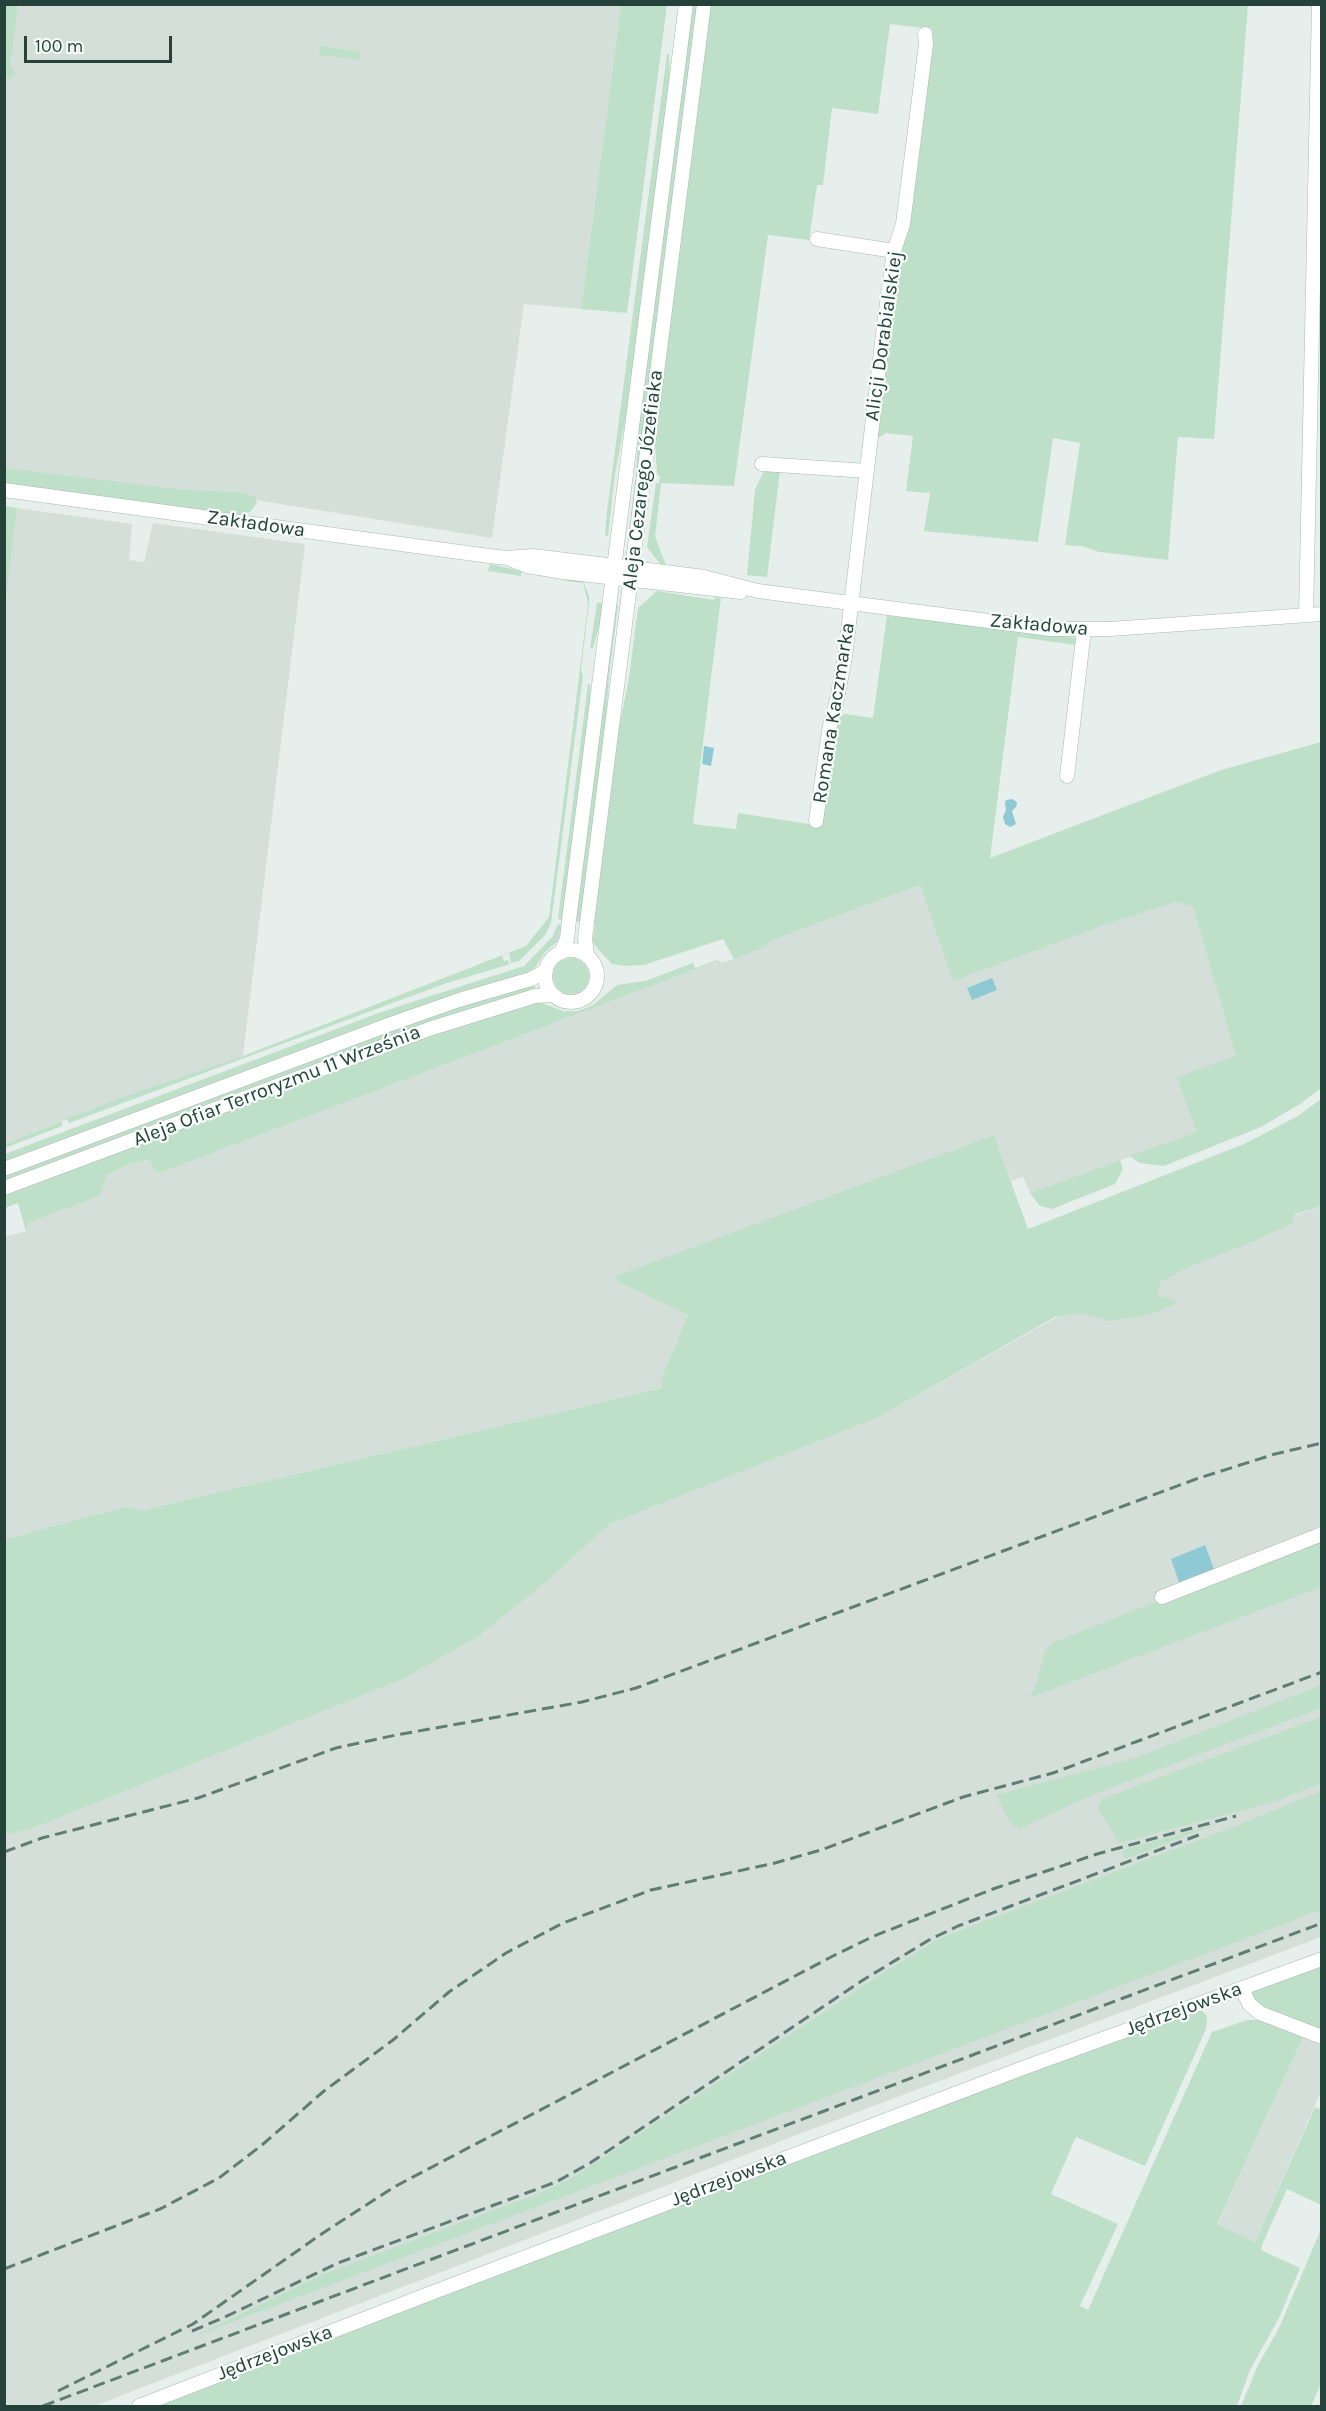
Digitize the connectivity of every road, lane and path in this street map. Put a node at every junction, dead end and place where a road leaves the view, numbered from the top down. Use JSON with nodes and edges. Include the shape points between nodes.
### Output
{"nodes":[{"id":1,"x":686,"y":4,"type":"edge"},
{"id":2,"x":704,"y":4,"type":"edge"},
{"id":3,"x":1319,"y":4,"type":"edge"},
{"id":4,"x":925,"y":34,"type":"dead end"},
{"id":5,"x":817,"y":239,"type":"dead end"},
{"id":6,"x":894,"y":251,"type":"junction"},
{"id":7,"x":762,"y":464,"type":"dead end"},
{"id":8,"x":867,"y":471,"type":"junction"},
{"id":9,"x":4,"y":490,"type":"edge"},
{"id":10,"x":614,"y":572,"type":"junction"},
{"id":11,"x":631,"y":574,"type":"junction"},
{"id":12,"x":851,"y":604,"type":"junction"},
{"id":13,"x":1322,"y":614,"type":"edge"},
{"id":14,"x":1306,"y":615,"type":"junction"},
{"id":15,"x":1084,"y":630,"type":"junction"},
{"id":16,"x":1067,"y":776,"type":"dead end"},
{"id":17,"x":816,"y":821,"type":"dead end"},
{"id":18,"x":561,"y":952,"type":"junction"},
{"id":19,"x":587,"y":956,"type":"junction"},
{"id":20,"x":546,"y":971,"type":"junction"},
{"id":21,"x":553,"y":995,"type":"junction"},
{"id":22,"x":4,"y":1169,"type":"edge"},
{"id":23,"x":4,"y":1188,"type":"edge"},
{"id":24,"x":1322,"y":1534,"type":"edge"},
{"id":25,"x":1162,"y":1597,"type":"dead end"},
{"id":26,"x":1322,"y":1959,"type":"edge"},
{"id":27,"x":1242,"y":1988,"type":"junction"},
{"id":28,"x":1322,"y":2037,"type":"edge"},
{"id":29,"x":139,"y":2406,"type":"edge"}],
"edges":[{"from":1,"to":10,"type":"street","name":"Aleja Cezarego Józefiaka"},
{"from":2,"to":11,"type":"street","name":"Aleja Cezarego Józefiaka"},
{"from":3,"to":14,"type":"street"},
{"from":4,"to":6,"type":"street","name":"Alicji Dorabialskiej","via":[[903,224]]},
{"from":5,"to":6,"type":"street"},
{"from":6,"to":8,"type":"street","name":"Alicji Dorabialskiej"},
{"from":7,"to":8,"type":"street"},
{"from":8,"to":12,"type":"street","name":"Alicji Dorabialskiej"},
{"from":9,"to":10,"type":"street","name":"Zakładowa","via":[[507,558],[536,568]]},
{"from":10,"to":11,"type":"street","name":"Zakładowa"},
{"from":10,"to":18,"type":"street","name":"Aleja Cezarego Józefiaka","via":[[569,926]]},
{"from":11,"to":12,"type":"street","name":"Zakładowa","via":[[725,591],[758,591]]},
{"from":11,"to":19,"type":"street","name":"Aleja Cezarego Józefiaka","via":[[585,938]]},
{"from":12,"to":15,"type":"street","name":"Zakładowa"},
{"from":12,"to":17,"type":"street","name":"Romana Kaczmarka"},
{"from":13,"to":14,"type":"street","name":"Zakładowa"},
{"from":14,"to":15,"type":"street","name":"Zakładowa"},
{"from":15,"to":16,"type":"street"},
{"from":18,"to":19,"type":"street","via":[[576,951]]},
{"from":18,"to":20,"type":"street"},
{"from":19,"to":21,"type":"street","via":[[596,970],[594,990],[576,1002]]},
{"from":20,"to":21,"type":"street","via":[[547,987]]},
{"from":20,"to":22,"type":"street","name":"Aleja Ofiar Terroryzmu 11 Września","via":[[388,1025]]},
{"from":21,"to":23,"type":"street","name":"Aleja Ofiar Terroryzmu 11 Września","via":[[536,996],[429,1029]]},
{"from":24,"to":25,"type":"street"},
{"from":26,"to":27,"type":"street","name":"Jędrzejowska"},
{"from":27,"to":28,"type":"street","via":[[1249,2004],[1260,2013]]},
{"from":27,"to":29,"type":"street","name":"Jędrzejowska"}]}
